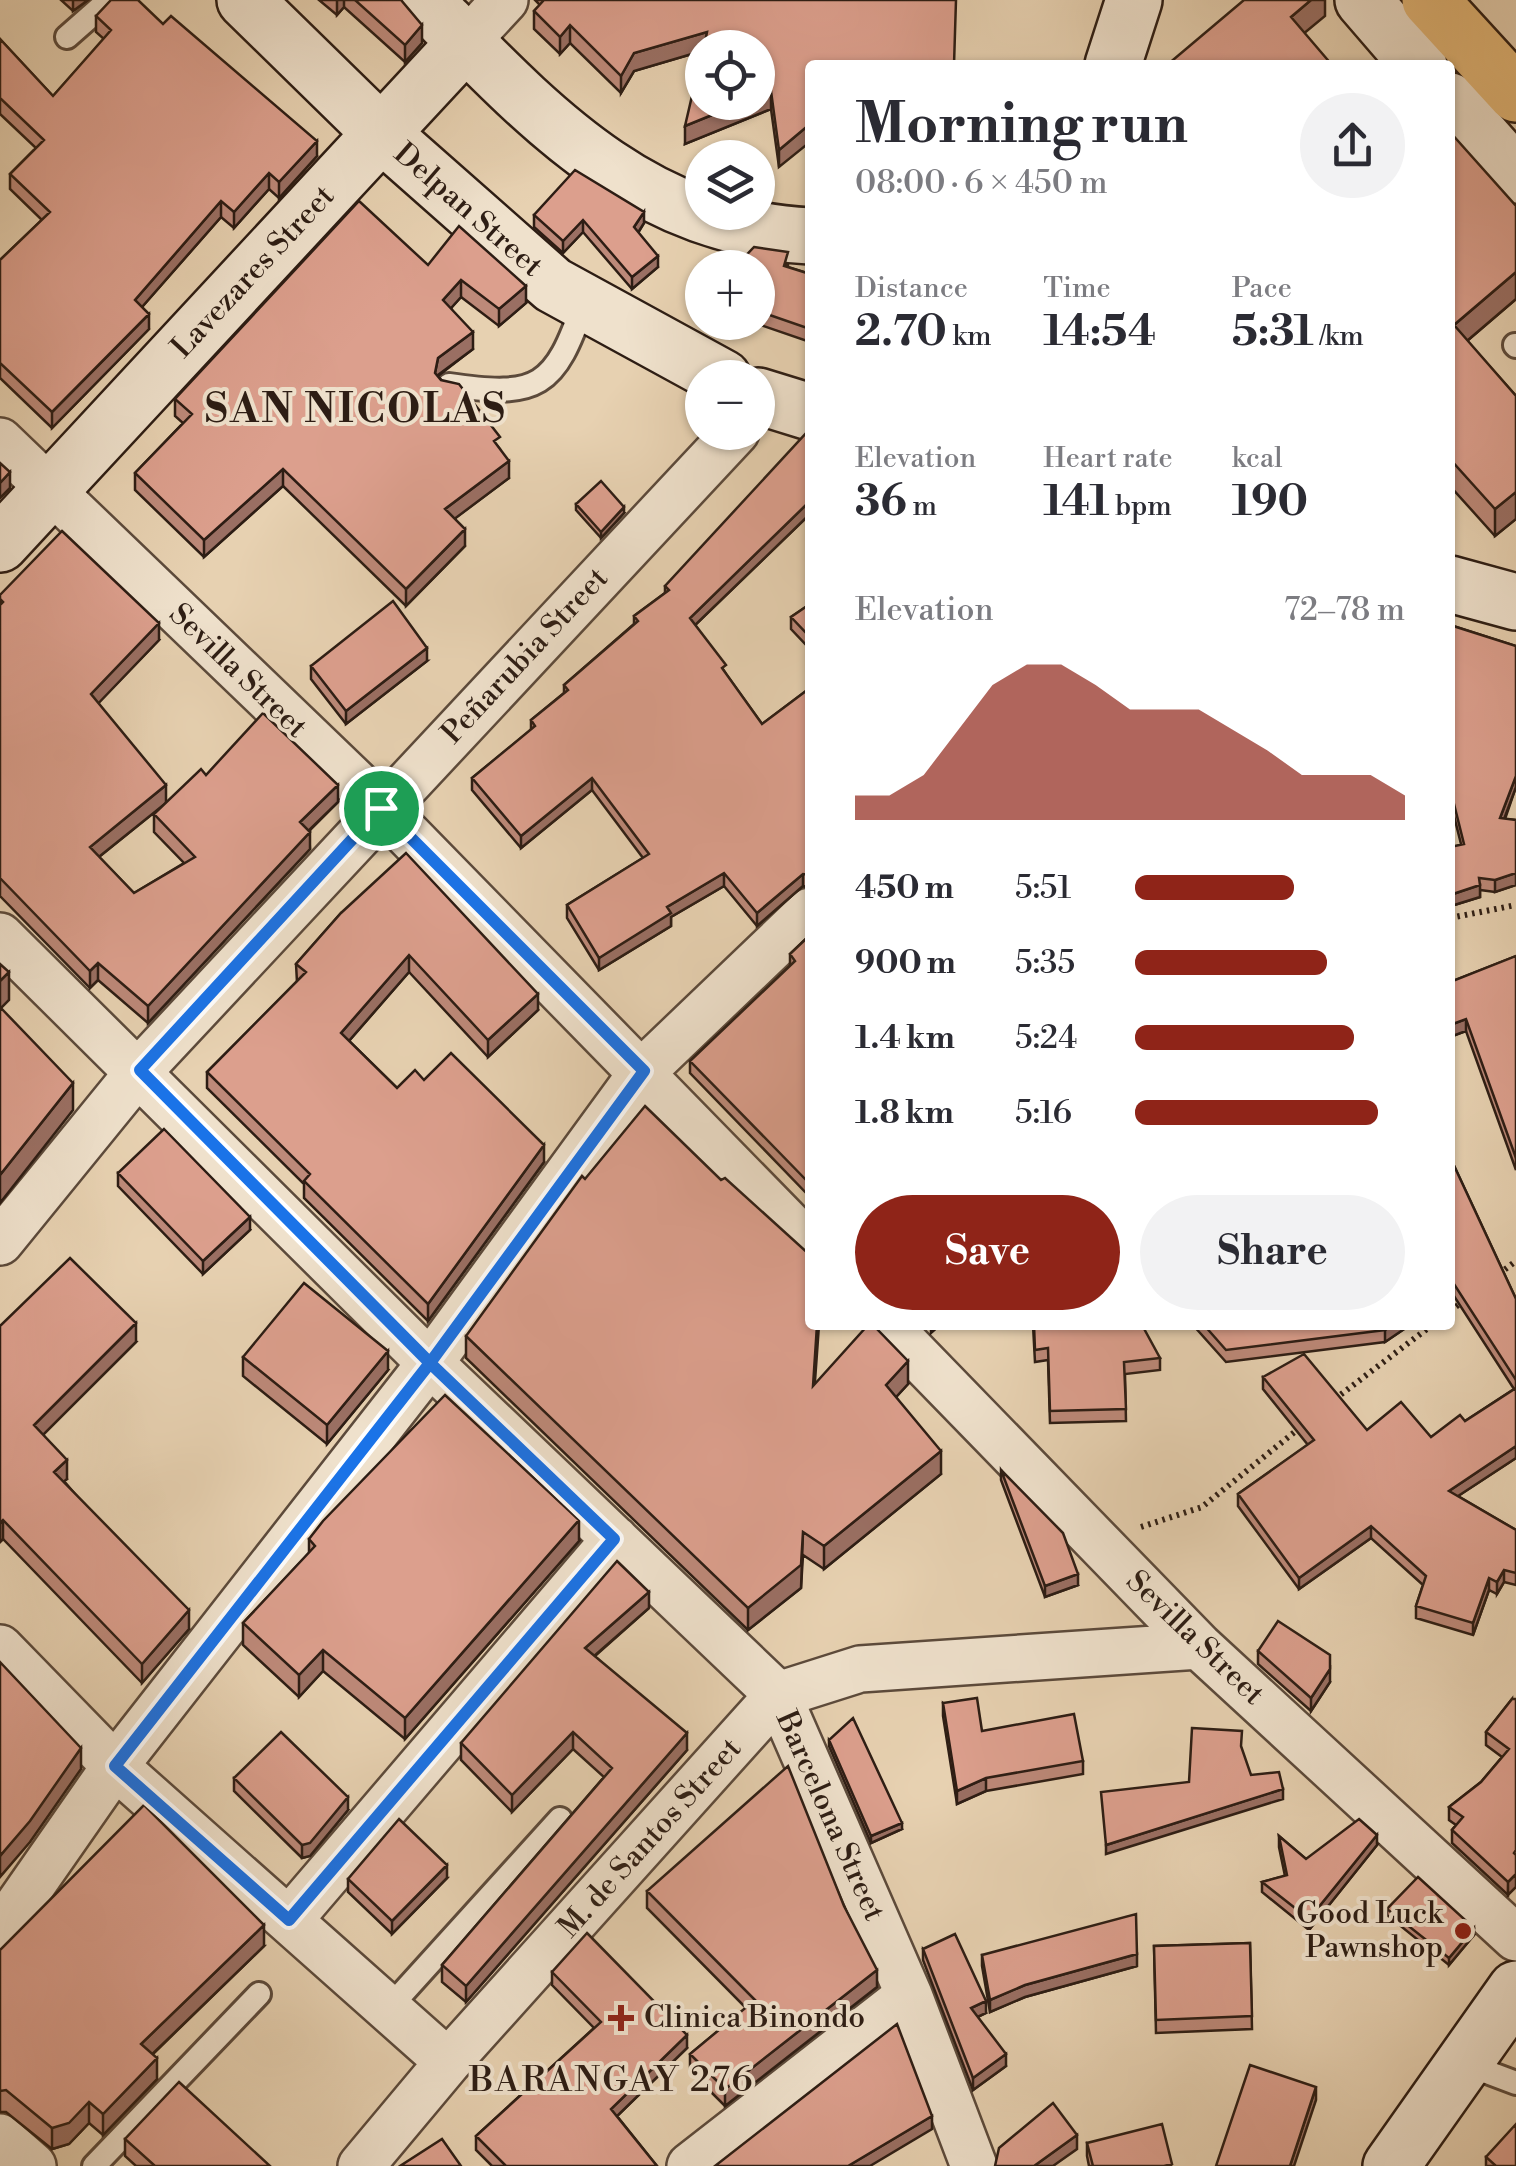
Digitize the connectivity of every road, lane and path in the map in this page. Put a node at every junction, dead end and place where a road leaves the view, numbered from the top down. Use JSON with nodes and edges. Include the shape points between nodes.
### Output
{"nodes":[{"id":1,"x":109,"y":0,"type":"edge"},
{"id":2,"x":244,"y":0,"type":"edge"},
{"id":3,"x":424,"y":0,"type":"edge"},
{"id":4,"x":505,"y":0,"type":"edge"},
{"id":5,"x":1134,"y":0,"type":"edge"},
{"id":6,"x":1363,"y":0,"type":"edge"},
{"id":7,"x":1430,"y":0,"type":"edge"},
{"id":8,"x":67,"y":37,"type":"dead end"},
{"id":9,"x":466,"y":42,"type":"junction"},
{"id":10,"x":1114,"y":60,"type":"edge"},
{"id":11,"x":1415,"y":60,"type":"edge"},
{"id":12,"x":1516,"y":94,"type":"edge"},
{"id":13,"x":1455,"y":107,"type":"edge"},
{"id":14,"x":382,"y":134,"type":"junction"},
{"id":15,"x":1516,"y":175,"type":"edge"},
{"id":16,"x":805,"y":235,"type":"edge"},
{"id":17,"x":584,"y":302,"type":"junction"},
{"id":18,"x":685,"y":362,"type":"edge"},
{"id":19,"x":450,"y":385,"type":"edge"},
{"id":20,"x":0,"y":442,"type":"edge"},
{"id":21,"x":716,"y":450,"type":"edge"},
{"id":22,"x":49,"y":491,"type":"junction"},
{"id":23,"x":0,"y":544,"type":"edge"},
{"id":24,"x":1455,"y":585,"type":"edge"},
{"id":25,"x":1516,"y":602,"type":"edge"},
{"id":26,"x":381,"y":808,"type":"junction"},
{"id":27,"x":1516,"y":906,"type":"edge"},
{"id":28,"x":805,"y":916,"type":"edge"},
{"id":29,"x":1455,"y":917,"type":"edge"},
{"id":30,"x":0,"y":936,"type":"edge"},
{"id":31,"x":140,"y":1070,"type":"junction"},
{"id":32,"x":644,"y":1071,"type":"junction"},
{"id":33,"x":805,"y":1241,"type":"edge"},
{"id":34,"x":0,"y":1242,"type":"edge"},
{"id":35,"x":1516,"y":1262,"type":"edge"},
{"id":36,"x":1490,"y":1282,"type":"edge"},
{"id":37,"x":1476,"y":1292,"type":"edge"},
{"id":38,"x":1455,"y":1308,"type":"edge"},
{"id":39,"x":892,"y":1330,"type":"edge"},
{"id":40,"x":1426,"y":1330,"type":"edge"},
{"id":41,"x":430,"y":1363,"type":"junction"},
{"id":42,"x":1324,"y":1409,"type":"edge"},
{"id":43,"x":1308,"y":1421,"type":"edge"},
{"id":44,"x":614,"y":1539,"type":"junction"},
{"id":45,"x":1098,"y":1542,"type":"junction"},
{"id":46,"x":1199,"y":1646,"type":"junction"},
{"id":47,"x":0,"y":1648,"type":"edge"},
{"id":48,"x":778,"y":1695,"type":"junction"},
{"id":49,"x":115,"y":1766,"type":"junction"},
{"id":50,"x":560,"y":1819,"type":"dead end"},
{"id":51,"x":289,"y":1920,"type":"junction"},
{"id":52,"x":0,"y":1931,"type":"edge"},
{"id":53,"x":1516,"y":1938,"type":"edge"},
{"id":54,"x":1516,"y":1989,"type":"edge"},
{"id":55,"x":259,"y":1994,"type":"dead end"},
{"id":56,"x":909,"y":1995,"type":"junction"},
{"id":57,"x":388,"y":2009,"type":"junction"},
{"id":58,"x":448,"y":2062,"type":"junction"},
{"id":59,"x":1462,"y":2063,"type":"junction"},
{"id":60,"x":1516,"y":2083,"type":"edge"},
{"id":61,"x":0,"y":2138,"type":"edge"},
{"id":62,"x":33,"y":2166,"type":"edge"},
{"id":63,"x":94,"y":2166,"type":"edge"},
{"id":64,"x":361,"y":2166,"type":"edge"},
{"id":65,"x":690,"y":2166,"type":"edge"},
{"id":66,"x":974,"y":2166,"type":"edge"},
{"id":67,"x":1390,"y":2166,"type":"edge"}],
"edges":[{"from":1,"to":8,"type":"lane"},
{"from":2,"to":14,"type":"street","name":"Delpan Street"},
{"from":3,"to":9,"type":"street"},
{"from":4,"to":9,"type":"street","name":"Lavezares Street"},
{"from":5,"to":10,"type":"street"},
{"from":6,"to":11,"type":"street"},
{"from":7,"to":12,"type":"highway"},
{"from":9,"to":14,"type":"street","name":"Lavezares Street"},
{"from":9,"to":16,"type":"street","via":[[560,133],[631,186],[709,219]]},
{"from":13,"to":15,"type":"street"},
{"from":14,"to":17,"type":"street","name":"Delpan Street","via":[[553,286]]},
{"from":14,"to":22,"type":"street","name":"Lavezares Street"},
{"from":17,"to":18,"type":"street","name":"Delpan Street"},
{"from":17,"to":19,"type":"lane","via":[[561,359],[537,382],[508,392]]},
{"from":20,"to":22,"type":"street","name":"Sevilla Street"},
{"from":21,"to":26,"type":"street","name":"Peñarubia Street"},
{"from":22,"to":23,"type":"street","name":"Lavezares Street"},
{"from":22,"to":26,"type":"street","name":"Sevilla Street"},
{"from":24,"to":25,"type":"street"},
{"from":26,"to":31,"type":"street","name":"Peñarubia Street"},
{"from":26,"to":32,"type":"street","name":"Sevilla Street"},
{"from":27,"to":29,"type":"path"},
{"from":28,"to":32,"type":"street"},
{"from":30,"to":31,"type":"street","name":"Barcelona Street"},
{"from":31,"to":34,"type":"street","name":"Peñarubia Street"},
{"from":31,"to":41,"type":"street","name":"Barcelona Street"},
{"from":32,"to":33,"type":"street","name":"Sevilla Street"},
{"from":32,"to":41,"type":"street"},
{"from":35,"to":36,"type":"path"},
{"from":37,"to":38,"type":"path"},
{"from":39,"to":45,"type":"street","name":"Sevilla Street"},
{"from":40,"to":42,"type":"path"},
{"from":41,"to":44,"type":"street","name":"Barcelona Street"},
{"from":41,"to":49,"type":"street"},
{"from":43,"to":45,"type":"path","via":[[1202,1506]]},
{"from":44,"to":48,"type":"street","name":"Barcelona Street"},
{"from":44,"to":51,"type":"street"},
{"from":45,"to":46,"type":"street","name":"Sevilla Street"},
{"from":46,"to":48,"type":"street","via":[[860,1670]]},
{"from":46,"to":53,"type":"street","name":"Sevilla Street"},
{"from":47,"to":49,"type":"street"},
{"from":48,"to":56,"type":"street","name":"Barcelona Street"},
{"from":48,"to":58,"type":"street","name":"M. de Santos Street"},
{"from":49,"to":51,"type":"street"},
{"from":49,"to":52,"type":"street"},
{"from":50,"to":57,"type":"lane"},
{"from":51,"to":57,"type":"street"},
{"from":54,"to":59,"type":"street"},
{"from":55,"to":63,"type":"lane"},
{"from":56,"to":65,"type":"street"},
{"from":56,"to":66,"type":"street","name":"Barcelona Street"},
{"from":57,"to":58,"type":"street"},
{"from":58,"to":64,"type":"street","name":"M. de Santos Street"},
{"from":59,"to":60,"type":"lane"},
{"from":59,"to":67,"type":"street"},
{"from":61,"to":62,"type":"street"}]}
